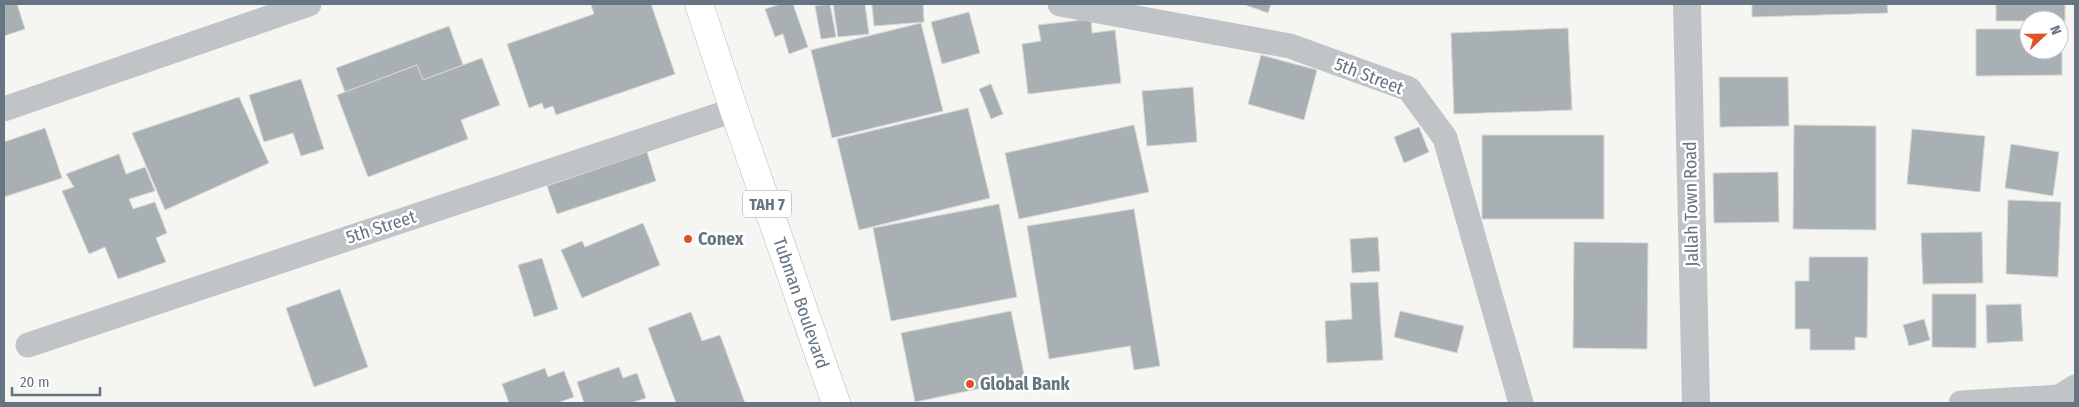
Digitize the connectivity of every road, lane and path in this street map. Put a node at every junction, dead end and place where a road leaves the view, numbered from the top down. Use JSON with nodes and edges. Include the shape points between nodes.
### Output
{"nodes":[{"id":1,"x":309,"y":4,"type":"edge"},
{"id":2,"x":699,"y":4,"type":"edge"},
{"id":3,"x":1060,"y":4,"type":"edge"},
{"id":4,"x":1687,"y":4,"type":"edge"},
{"id":5,"x":4,"y":109,"type":"edge"},
{"id":6,"x":734,"y":110,"type":"junction"},
{"id":7,"x":28,"y":345,"type":"dead end"},
{"id":8,"x":2075,"y":387,"type":"edge"},
{"id":9,"x":836,"y":403,"type":"edge"},
{"id":10,"x":1521,"y":403,"type":"edge"},
{"id":11,"x":1696,"y":403,"type":"edge"},
{"id":12,"x":1961,"y":403,"type":"edge"}],
"edges":[{"from":1,"to":5,"type":"street"},
{"from":2,"to":6,"type":"highway","name":"Tubman Boulevard","number":"TAH 7"},
{"from":3,"to":10,"type":"street","name":"5th Street","via":[[1290,46],[1409,89],[1445,138]]},
{"from":4,"to":11,"type":"street","name":"Jallah Town Road"},
{"from":6,"to":7,"type":"street","name":"5th Street"},
{"from":6,"to":9,"type":"highway","name":"Tubman Boulevard","number":"TAH 7"},
{"from":8,"to":12,"type":"street","via":[[2059,397]]}]}
